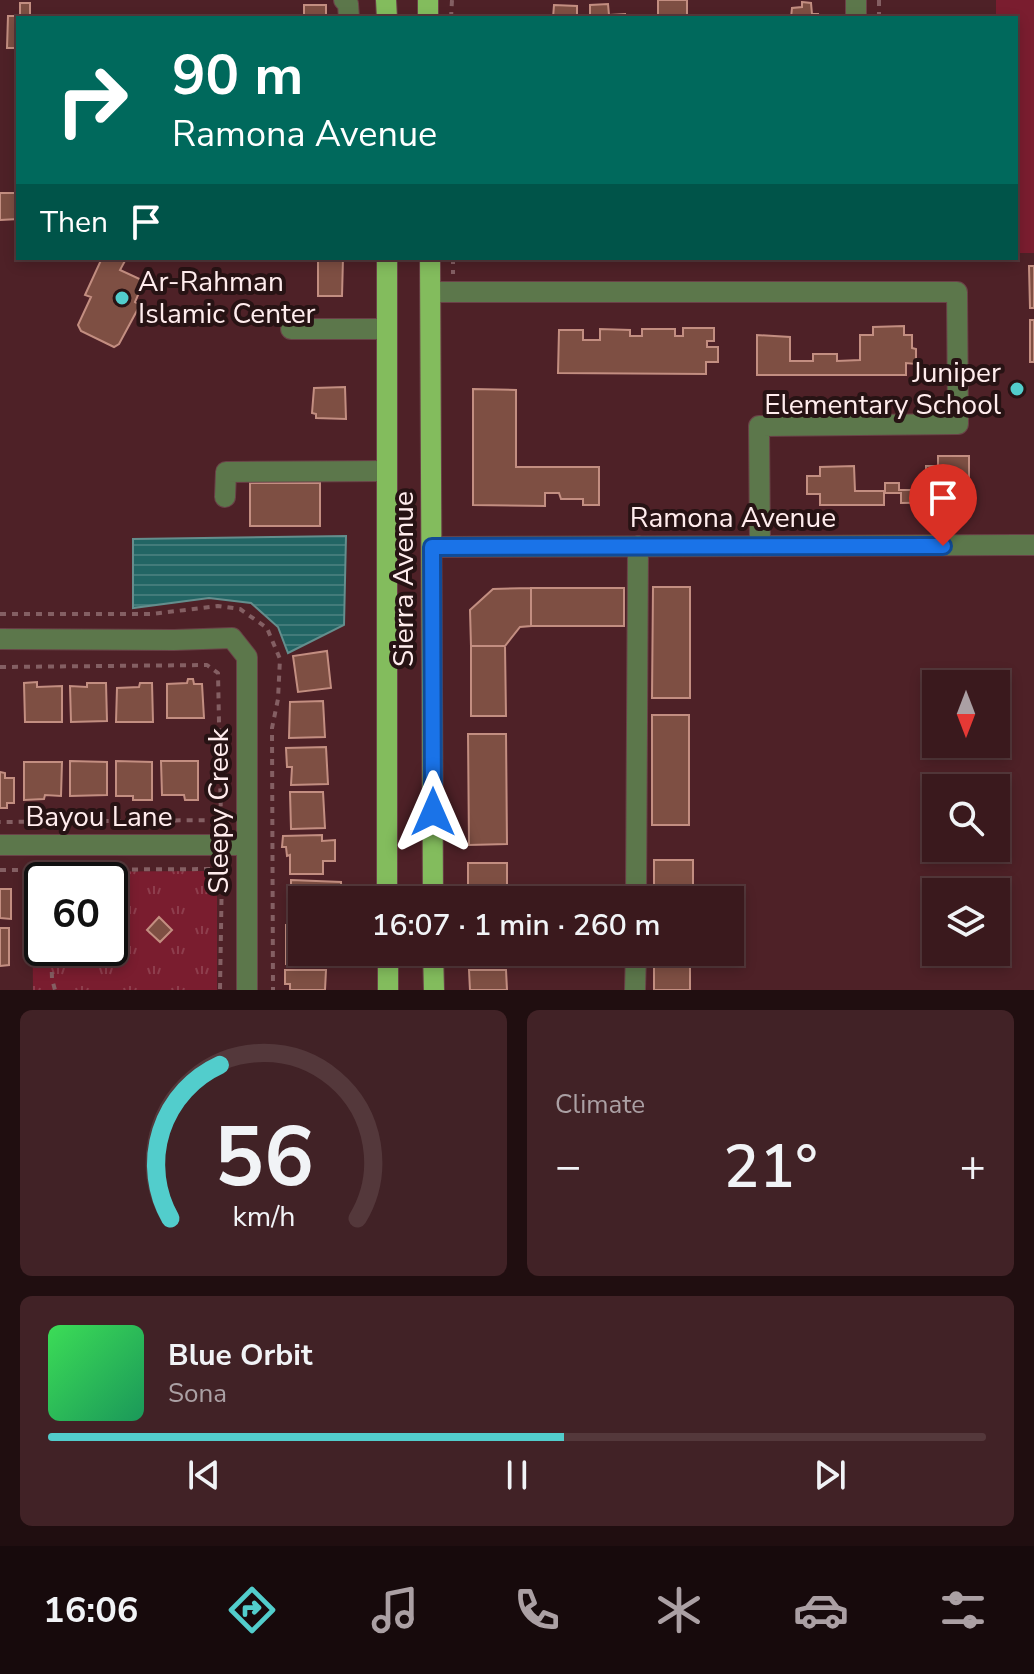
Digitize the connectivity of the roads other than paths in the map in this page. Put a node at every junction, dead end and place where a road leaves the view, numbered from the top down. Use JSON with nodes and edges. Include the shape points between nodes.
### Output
{"nodes":[{"id":1,"x":387,"y":260,"type":"edge"},
{"id":2,"x":430,"y":260,"type":"edge"},
{"id":3,"x":431,"y":292,"type":"junction"},
{"id":4,"x":291,"y":329,"type":"dead end"},
{"id":5,"x":387,"y":329,"type":"junction"},
{"id":6,"x":387,"y":471,"type":"junction"},
{"id":7,"x":225,"y":497,"type":"dead end"},
{"id":8,"x":1034,"y":545,"type":"edge"},
{"id":9,"x":638,"y":546,"type":"junction"},
{"id":10,"x":760,"y":546,"type":"junction"},
{"id":11,"x":432,"y":547,"type":"junction"},
{"id":12,"x":0,"y":639,"type":"edge"},
{"id":13,"x":0,"y":845,"type":"edge"},
{"id":14,"x":247,"y":845,"type":"junction"},
{"id":15,"x":387,"y":886,"type":"edge"},
{"id":16,"x":433,"y":886,"type":"edge"},
{"id":17,"x":636,"y":886,"type":"edge"},
{"id":18,"x":388,"y":966,"type":"edge"},
{"id":19,"x":433,"y":966,"type":"edge"},
{"id":20,"x":636,"y":966,"type":"edge"},
{"id":21,"x":247,"y":990,"type":"edge"},
{"id":22,"x":388,"y":990,"type":"edge"},
{"id":23,"x":434,"y":990,"type":"edge"},
{"id":24,"x":635,"y":990,"type":"edge"}],
"edges":[{"from":1,"to":5,"type":"main road","name":"Sierra Avenue"},
{"from":2,"to":3,"type":"main road","name":"Sierra Avenue"},
{"from":3,"to":10,"type":"street","via":[[957,292],[958,424],[759,426]]},
{"from":3,"to":11,"type":"main road","name":"Sierra Avenue"},
{"from":4,"to":5,"type":"street"},
{"from":5,"to":6,"type":"main road","name":"Sierra Avenue"},
{"from":6,"to":7,"type":"street","via":[[226,472]]},
{"from":6,"to":15,"type":"main road","name":"Sierra Avenue"},
{"from":8,"to":10,"type":"street","name":"Ramona Avenue"},
{"from":9,"to":10,"type":"street","name":"Ramona Avenue"},
{"from":9,"to":11,"type":"street","name":"Ramona Avenue"},
{"from":9,"to":17,"type":"street"},
{"from":11,"to":16,"type":"main road","name":"Sierra Avenue"},
{"from":12,"to":14,"type":"street","name":"Sleepy Creek","via":[[232,638],[247,657]]},
{"from":13,"to":14,"type":"street","name":"Bayou Lane"},
{"from":14,"to":21,"type":"street","name":"Sleepy Creek"},
{"from":18,"to":22,"type":"main road"},
{"from":19,"to":23,"type":"main road"},
{"from":20,"to":24,"type":"street"}]}
